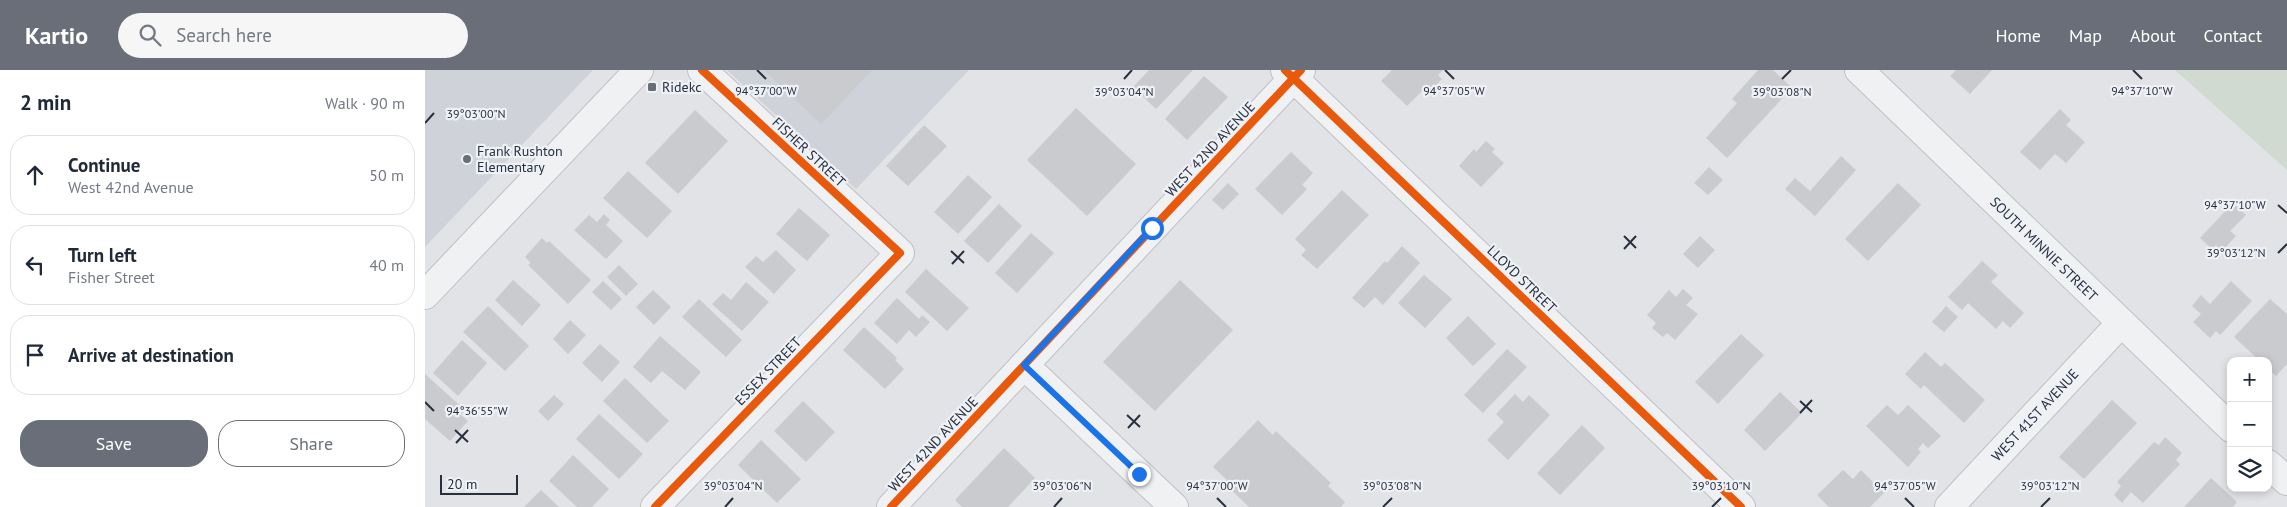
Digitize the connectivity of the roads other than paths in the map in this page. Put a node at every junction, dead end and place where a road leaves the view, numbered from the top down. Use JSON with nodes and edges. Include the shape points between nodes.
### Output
{"nodes":[{"id":1,"x":639,"y":70,"type":"edge"},
{"id":2,"x":702,"y":70,"type":"edge"},
{"id":3,"x":1859,"y":70,"type":"edge"},
{"id":4,"x":1293,"y":73,"type":"edge"},
{"id":5,"x":900,"y":253,"type":"joint"},
{"id":6,"x":425,"y":294,"type":"edge"},
{"id":7,"x":2121,"y":323,"type":"junction"},
{"id":8,"x":1024,"y":365,"type":"junction"},
{"id":9,"x":2227,"y":424,"type":"edge"},
{"id":10,"x":2272,"y":468,"type":"edge"},
{"id":11,"x":2287,"y":481,"type":"edge"},
{"id":12,"x":655,"y":507,"type":"edge"},
{"id":13,"x":891,"y":507,"type":"edge"},
{"id":14,"x":1174,"y":507,"type":"edge"},
{"id":15,"x":1741,"y":507,"type":"edge"},
{"id":16,"x":1949,"y":507,"type":"edge"}],
"edges":[{"from":1,"to":6,"type":"street"},
{"from":2,"to":5,"type":"street","name":"FISHER STREET"},
{"from":3,"to":7,"type":"street","name":"SOUTH MINNIE STREET"},
{"from":4,"to":8,"type":"street","name":"WEST 42ND AVENUE"},
{"from":4,"to":15,"type":"street","name":"LLOYD STREET"},
{"from":5,"to":12,"type":"street","name":"ESSEX STREET"},
{"from":7,"to":9,"type":"street","name":"SOUTH MINNIE STREET"},
{"from":7,"to":16,"type":"street","name":"WEST 41ST AVENUE"},
{"from":8,"to":13,"type":"street","name":"WEST 42ND AVENUE"},
{"from":8,"to":14,"type":"street"},
{"from":10,"to":11,"type":"street"}]}
